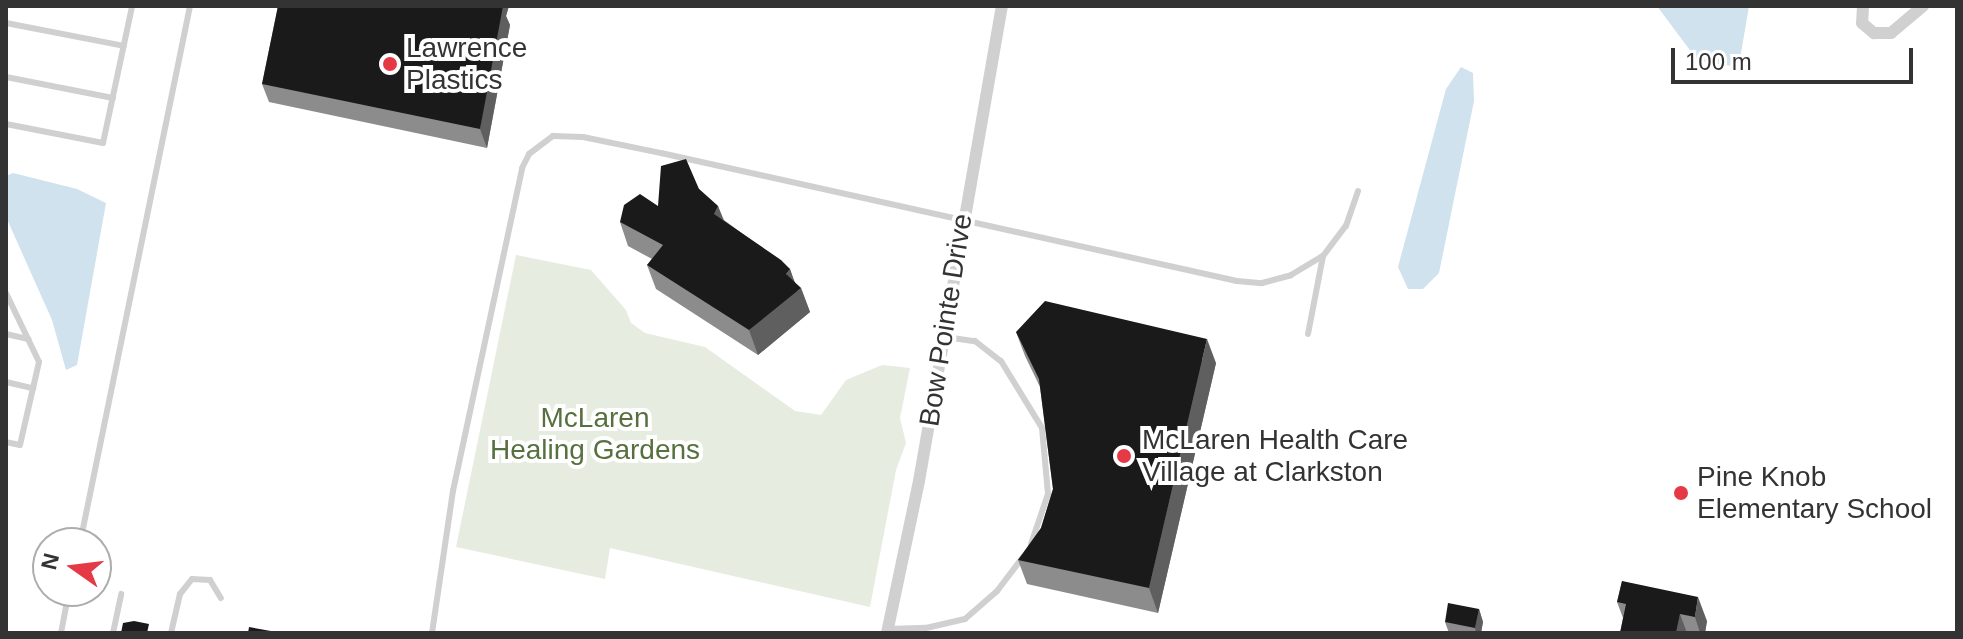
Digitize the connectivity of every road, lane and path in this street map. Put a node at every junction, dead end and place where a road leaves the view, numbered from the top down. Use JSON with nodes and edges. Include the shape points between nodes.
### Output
{"nodes":[{"id":1,"x":132,"y":6,"type":"edge"},
{"id":2,"x":190,"y":6,"type":"edge"},
{"id":3,"x":1002,"y":6,"type":"edge"},
{"id":4,"x":1863,"y":6,"type":"edge"},
{"id":5,"x":1923,"y":6,"type":"edge"},
{"id":6,"x":6,"y":23,"type":"edge"},
{"id":7,"x":124,"y":46,"type":"junction"},
{"id":8,"x":6,"y":77,"type":"edge"},
{"id":9,"x":113,"y":98,"type":"junction"},
{"id":10,"x":6,"y":124,"type":"edge"},
{"id":11,"x":1358,"y":191,"type":"dead end"},
{"id":12,"x":962,"y":221,"type":"junction"},
{"id":13,"x":1323,"y":256,"type":"junction"},
{"id":14,"x":6,"y":293,"type":"edge"},
{"id":15,"x":9,"y":306,"type":"edge"},
{"id":16,"x":6,"y":334,"type":"edge"},
{"id":17,"x":1308,"y":334,"type":"dead end"},
{"id":18,"x":943,"y":337,"type":"junction"},
{"id":19,"x":28,"y":339,"type":"junction"},
{"id":20,"x":6,"y":382,"type":"edge"},
{"id":21,"x":33,"y":388,"type":"junction"},
{"id":22,"x":6,"y":442,"type":"edge"},
{"id":23,"x":83,"y":527,"type":"edge"},
{"id":24,"x":121,"y":594,"type":"dead end"},
{"id":25,"x":221,"y":598,"type":"dead end"},
{"id":26,"x":66,"y":607,"type":"edge"},
{"id":27,"x":887,"y":631,"type":"edge"},
{"id":28,"x":61,"y":633,"type":"edge"},
{"id":29,"x":113,"y":633,"type":"edge"},
{"id":30,"x":171,"y":633,"type":"edge"},
{"id":31,"x":432,"y":633,"type":"edge"}],
"edges":[{"from":1,"to":7,"type":"lane"},
{"from":2,"to":23,"type":"lane"},
{"from":3,"to":12,"type":"street","name":"Bow Pointe Drive"},
{"from":4,"to":5,"type":"street","via":[[1862,23],[1874,33],[1891,33]]},
{"from":6,"to":7,"type":"lane"},
{"from":7,"to":9,"type":"lane"},
{"from":8,"to":9,"type":"lane"},
{"from":9,"to":10,"type":"lane","via":[[103,143]]},
{"from":11,"to":13,"type":"lane","via":[[1346,226]]},
{"from":12,"to":13,"type":"lane","via":[[1237,281],[1262,283],[1291,275]]},
{"from":12,"to":18,"type":"street","name":"Bow Pointe Drive"},
{"from":12,"to":31,"type":"lane","via":[[583,137],[553,136],[540,142],[529,154],[519,183],[453,491]]},
{"from":13,"to":17,"type":"lane"},
{"from":14,"to":15,"type":"lane"},
{"from":15,"to":19,"type":"lane"},
{"from":16,"to":19,"type":"lane"},
{"from":18,"to":27,"type":"street","name":"Bow Pointe Drive"},
{"from":18,"to":27,"type":"lane","via":[[975,341],[1016,380],[1042,428],[1048,494],[1030,547],[979,609],[947,625]]},
{"from":19,"to":21,"type":"lane","via":[[39,362]]},
{"from":20,"to":21,"type":"lane"},
{"from":21,"to":22,"type":"lane","via":[[20,445]]},
{"from":24,"to":29,"type":"lane"},
{"from":25,"to":30,"type":"lane","via":[[210,580],[186,584]]},
{"from":26,"to":28,"type":"lane"}]}
